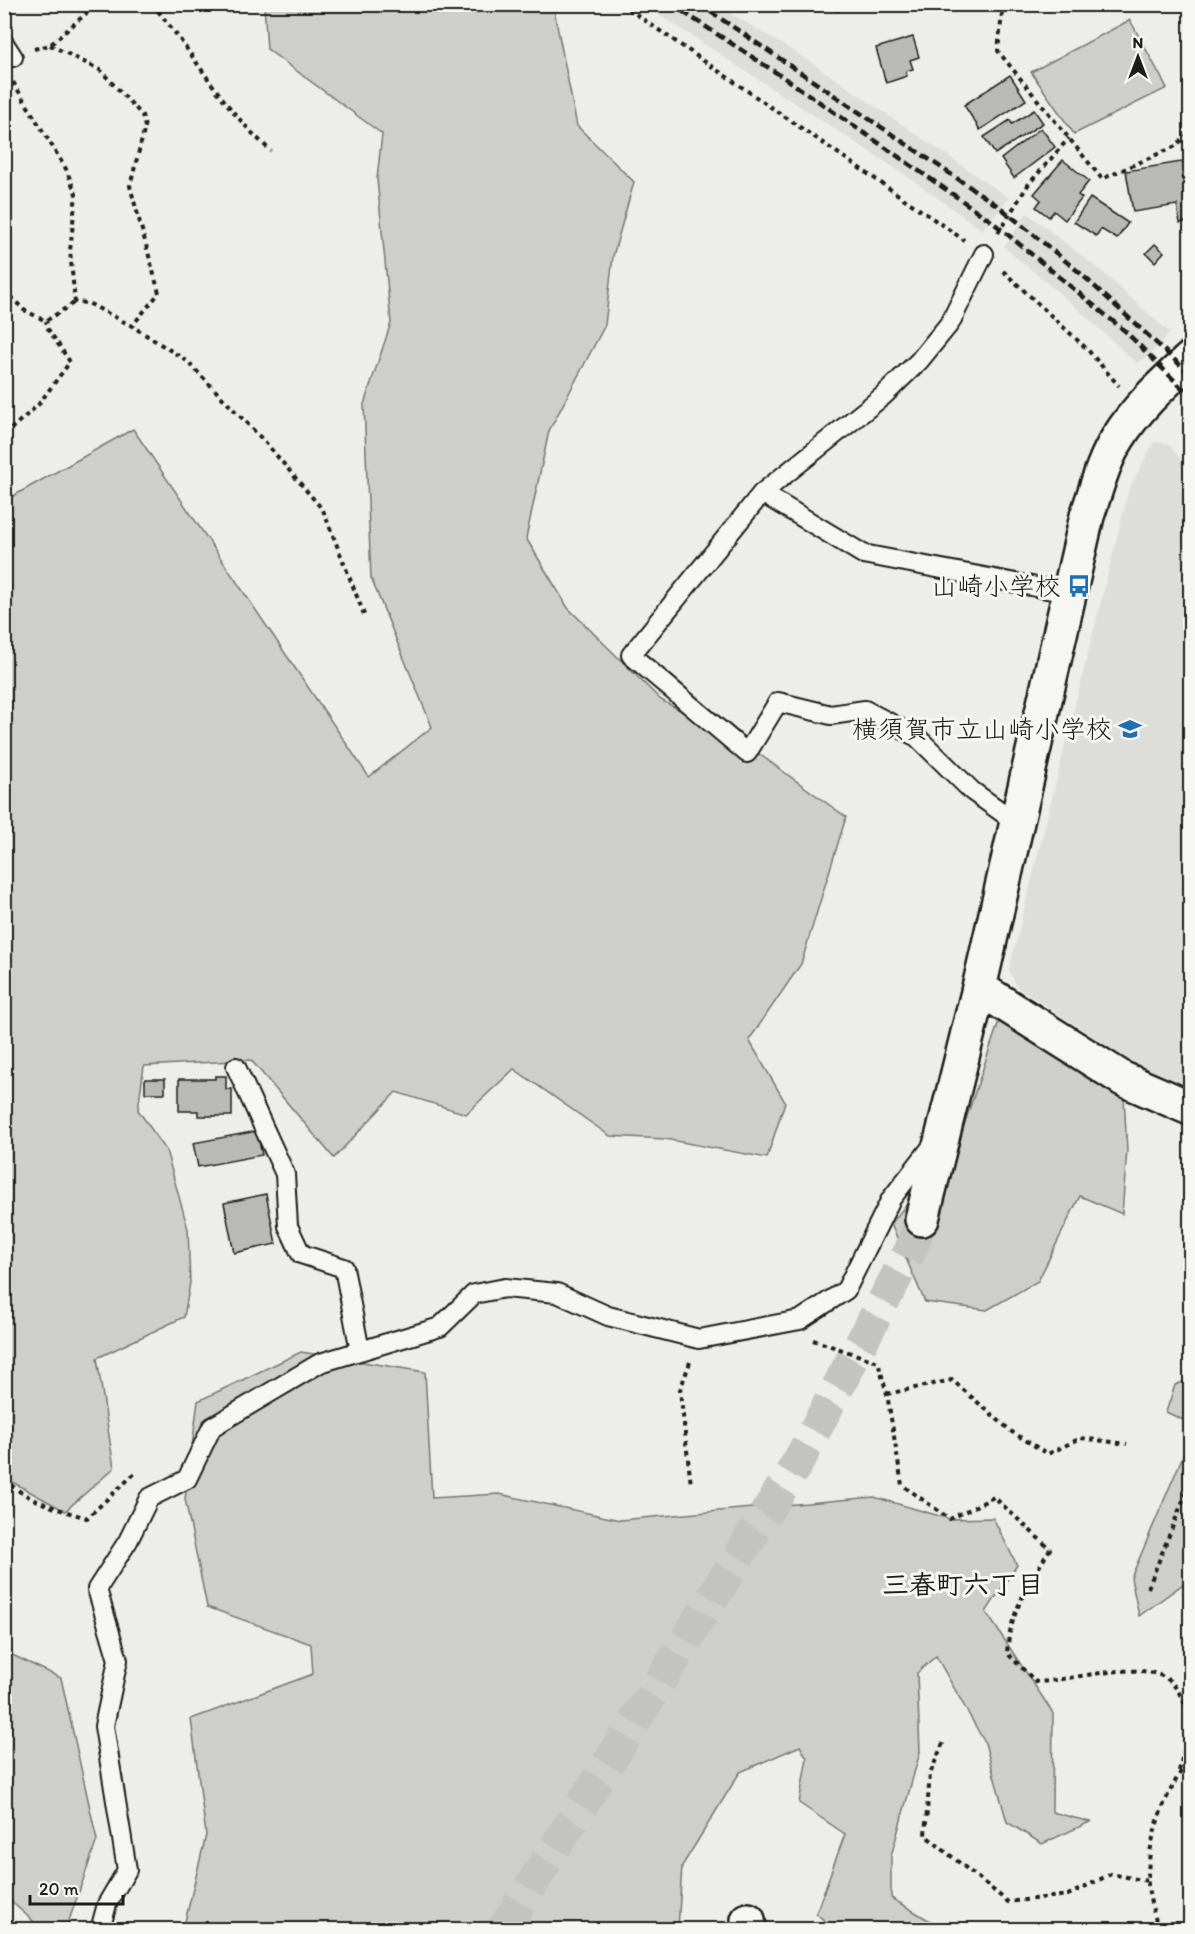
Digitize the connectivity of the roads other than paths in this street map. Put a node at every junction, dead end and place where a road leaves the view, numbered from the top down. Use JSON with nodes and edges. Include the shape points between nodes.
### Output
{"nodes":[{"id":1,"x":984,"y":254,"type":"road end"},
{"id":2,"x":1191,"y":359,"type":"edge"},
{"id":3,"x":762,"y":493,"type":"junction"},
{"id":4,"x":1068,"y":593,"type":"junction"},
{"id":5,"x":1017,"y":823,"type":"junction"},
{"id":6,"x":979,"y":988,"type":"junction"},
{"id":7,"x":236,"y":1067,"type":"dead end"},
{"id":8,"x":1191,"y":1108,"type":"edge"},
{"id":9,"x":940,"y":1137,"type":"junction"},
{"id":10,"x":922,"y":1219,"type":"tunnel mouth"},
{"id":11,"x":360,"y":1351,"type":"junction"},
{"id":12,"x":100,"y":1929,"type":"edge"}],
"edges":[{"from":1,"to":3,"type":"lane","via":[[950,323],[920,361],[883,396]]},
{"from":2,"to":4,"type":"street","via":[[1139,408],[1117,440],[1100,476]]},
{"from":3,"to":4,"type":"lane","via":[[863,554]]},
{"from":3,"to":5,"type":"lane","via":[[631,655],[747,753],[778,702],[831,715],[866,710],[917,737],[972,791]]},
{"from":4,"to":5,"type":"street"},
{"from":5,"to":6,"type":"street"},
{"from":6,"to":8,"type":"street","via":[[1123,1079]]},
{"from":6,"to":9,"type":"street"},
{"from":7,"to":11,"type":"lane","via":[[285,1174],[288,1226],[301,1254],[344,1268]]},
{"from":9,"to":10,"type":"street"},
{"from":9,"to":11,"type":"lane","via":[[891,1199],[846,1290],[800,1320],[699,1339],[608,1317],[557,1293],[505,1288],[474,1294],[440,1327]]},
{"from":11,"to":12,"type":"lane","via":[[320,1363],[212,1427],[188,1479],[149,1498],[128,1541],[97,1589],[118,1660],[104,1726],[127,1870],[107,1904]]}]}
